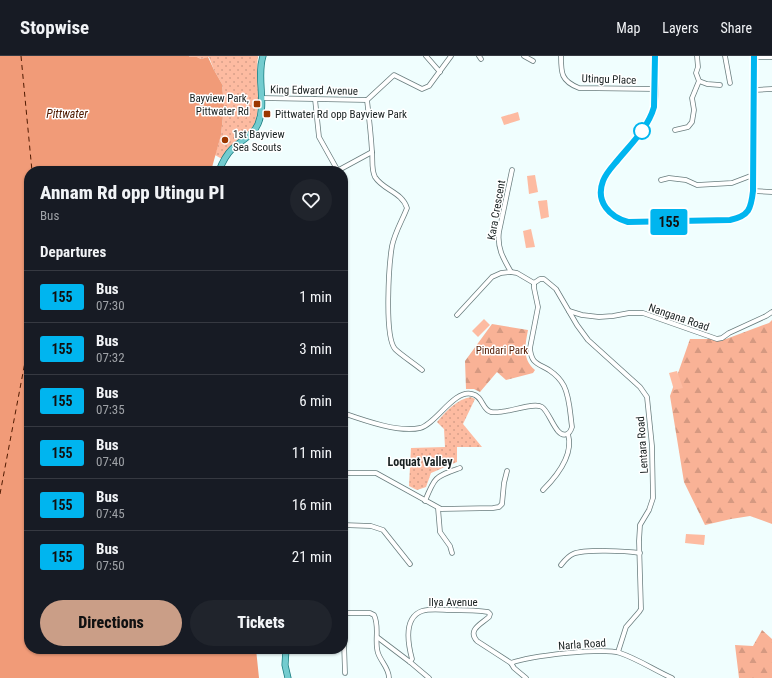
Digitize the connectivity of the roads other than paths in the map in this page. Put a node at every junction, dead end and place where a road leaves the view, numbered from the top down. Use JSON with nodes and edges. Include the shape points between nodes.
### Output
{"nodes":[{"id":1,"x":263,"y":56,"type":"edge"},
{"id":2,"x":426,"y":56,"type":"edge"},
{"id":3,"x":451,"y":56,"type":"edge"},
{"id":4,"x":524,"y":56,"type":"edge"},
{"id":5,"x":561,"y":56,"type":"edge"},
{"id":6,"x":655,"y":56,"type":"edge"},
{"id":7,"x":697,"y":56,"type":"edge"},
{"id":8,"x":725,"y":56,"type":"edge"},
{"id":9,"x":754,"y":57,"type":"edge"},
{"id":10,"x":772,"y":57,"type":"edge"},
{"id":11,"x":533,"y":61,"type":"dead end"},
{"id":12,"x":440,"y":72,"type":"junction"},
{"id":13,"x":699,"y":81,"type":"junction"},
{"id":14,"x":730,"y":83,"type":"dead end"},
{"id":15,"x":720,"y":85,"type":"dead end"},
{"id":16,"x":655,"y":89,"type":"junction"},
{"id":17,"x":772,"y":89,"type":"edge"},
{"id":18,"x":754,"y":90,"type":"junction"},
{"id":19,"x":261,"y":98,"type":"junction"},
{"id":20,"x":315,"y":99,"type":"junction"},
{"id":21,"x":367,"y":100,"type":"junction"},
{"id":22,"x":675,"y":130,"type":"dead end"},
{"id":23,"x":372,"y":152,"type":"junction"},
{"id":24,"x":222,"y":166,"type":"edge"},
{"id":25,"x":334,"y":166,"type":"edge"},
{"id":26,"x":346,"y":166,"type":"edge"},
{"id":27,"x":512,"y":170,"type":"dead end"},
{"id":28,"x":753,"y":175,"type":"junction"},
{"id":29,"x":661,"y":180,"type":"dead end"},
{"id":30,"x":753,"y":191,"type":"junction"},
{"id":31,"x":772,"y":192,"type":"edge"},
{"id":32,"x":512,"y":272,"type":"junction"},
{"id":33,"x":534,"y":283,"type":"junction"},
{"id":34,"x":569,"y":311,"type":"junction"},
{"id":35,"x":772,"y":312,"type":"edge"},
{"id":36,"x":458,"y":315,"type":"dead end"},
{"id":37,"x":422,"y":370,"type":"dead end"},
{"id":38,"x":348,"y":415,"type":"edge"},
{"id":39,"x":568,"y":434,"type":"junction"},
{"id":40,"x":460,"y":468,"type":"dead end"},
{"id":41,"x":507,"y":471,"type":"dead end"},
{"id":42,"x":348,"y":473,"type":"edge"},
{"id":43,"x":543,"y":490,"type":"dead end"},
{"id":44,"x":425,"y":501,"type":"junction"},
{"id":45,"x":438,"y":508,"type":"junction"},
{"id":46,"x":348,"y":525,"type":"edge"},
{"id":47,"x":452,"y":553,"type":"dead end"},
{"id":48,"x":640,"y":553,"type":"junction"},
{"id":49,"x":410,"y":564,"type":"dead end"},
{"id":50,"x":562,"y":565,"type":"dead end"},
{"id":51,"x":348,"y":613,"type":"edge"},
{"id":52,"x":377,"y":638,"type":"junction"},
{"id":53,"x":618,"y":652,"type":"junction"},
{"id":54,"x":286,"y":654,"type":"edge"},
{"id":55,"x":344,"y":654,"type":"edge"},
{"id":56,"x":410,"y":662,"type":"junction"},
{"id":57,"x":511,"y":663,"type":"junction"},
{"id":58,"x":344,"y":673,"type":"dead end"},
{"id":59,"x":288,"y":678,"type":"edge"},
{"id":60,"x":389,"y":678,"type":"edge"},
{"id":61,"x":429,"y":678,"type":"edge"},
{"id":62,"x":526,"y":678,"type":"edge"},
{"id":63,"x":672,"y":678,"type":"edge"}],
"edges":[{"from":1,"to":19,"type":"main road","via":[[260,74]]},
{"from":2,"to":12,"type":"street"},
{"from":3,"to":12,"type":"street"},
{"from":4,"to":11,"type":"street"},
{"from":5,"to":16,"type":"street","name":"Utingu Place","via":[[561,72],[564,79],[579,88]]},
{"from":6,"to":16,"type":"street"},
{"from":7,"to":13,"type":"street","via":[[696,73]]},
{"from":8,"to":14,"type":"street"},
{"from":9,"to":10,"type":"street"},
{"from":9,"to":18,"type":"street"},
{"from":12,"to":21,"type":"street","via":[[429,86],[422,89],[394,75]]},
{"from":13,"to":15,"type":"street"},
{"from":13,"to":22,"type":"street","via":[[692,98],[692,122],[688,128]]},
{"from":16,"to":30,"type":"street","via":[[654,107],[648,122],[603,181],[602,198],[610,213],[619,220],[628,222],[730,220],[742,216],[750,208]]},
{"from":17,"to":18,"type":"street"},
{"from":18,"to":28,"type":"street"},
{"from":19,"to":20,"type":"street","name":"King Edward Avenue"},
{"from":19,"to":24,"type":"main road","via":[[261,114],[256,128],[228,154]]},
{"from":20,"to":21,"type":"street","name":"King Edward Avenue"},
{"from":20,"to":25,"type":"street","via":[[319,137]]},
{"from":21,"to":23,"type":"street"},
{"from":23,"to":26,"type":"street"},
{"from":23,"to":37,"type":"street","via":[[374,175],[379,182],[403,199],[407,208],[392,249],[388,286],[390,338],[395,349]]},
{"from":27,"to":32,"type":"street","name":"Kara Crescent","via":[[498,240],[499,250]]},
{"from":28,"to":29,"type":"street","via":[[732,183],[698,186],[686,180]]},
{"from":28,"to":30,"type":"street"},
{"from":30,"to":31,"type":"street"},
{"from":32,"to":33,"type":"street"},
{"from":32,"to":36,"type":"street","via":[[492,277]]},
{"from":33,"to":34,"type":"street","name":"Lentara Road","via":[[542,279],[549,282]]},
{"from":33,"to":39,"type":"street","via":[[538,307],[530,354],[536,363],[553,373],[564,387],[572,427]]},
{"from":34,"to":35,"type":"street","name":"Nangana Road","via":[[599,317],[643,313],[713,338],[722,338]]},
{"from":34,"to":48,"type":"street","name":"Lentara Road","via":[[588,340],[640,387],[646,397],[652,446],[653,498],[640,525]]},
{"from":38,"to":39,"type":"street","via":[[377,424],[418,428],[429,423],[441,410],[462,395],[471,394],[479,398],[485,409],[490,412],[541,406],[559,433]]},
{"from":39,"to":43,"type":"street","via":[[569,447],[564,463]]},
{"from":40,"to":44,"type":"street","via":[[437,477]]},
{"from":41,"to":45,"type":"street","via":[[502,504],[499,507]]},
{"from":42,"to":44,"type":"street","via":[[376,473]]},
{"from":44,"to":45,"type":"street"},
{"from":45,"to":47,"type":"street","via":[[440,532]]},
{"from":46,"to":49,"type":"street","via":[[371,526],[383,530]]},
{"from":48,"to":50,"type":"street","via":[[623,551],[574,554],[566,558]]},
{"from":48,"to":53,"type":"street","name":"Lentara Road","via":[[641,609],[626,628]]},
{"from":51,"to":52,"type":"street","via":[[373,614],[376,619]]},
{"from":52,"to":56,"type":"street"},
{"from":52,"to":60,"type":"street","via":[[378,652],[388,670]]},
{"from":53,"to":57,"type":"street","name":"Narla Road","via":[[577,652]]},
{"from":53,"to":63,"type":"street","name":"Narla Road"},
{"from":54,"to":59,"type":"main road"},
{"from":55,"to":58,"type":"street"},
{"from":56,"to":57,"type":"street","name":"Ilya Avenue","via":[[412,659],[408,634],[414,617],[426,610],[448,610],[489,613],[489,617],[474,629],[474,637]]},
{"from":56,"to":61,"type":"street"},
{"from":57,"to":62,"type":"street","name":"Ilya Avenue"}]}
